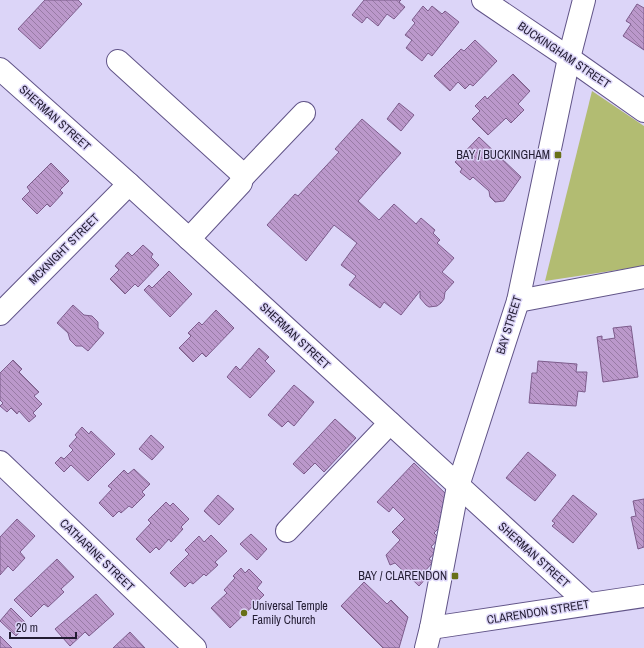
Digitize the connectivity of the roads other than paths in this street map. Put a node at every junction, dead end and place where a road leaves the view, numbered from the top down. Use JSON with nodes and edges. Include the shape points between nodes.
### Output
{"nodes":[{"id":1,"x":483,"y":0,"type":"edge"},
{"id":2,"x":584,"y":0,"type":"edge"},
{"id":3,"x":569,"y":58,"type":"junction"},
{"id":4,"x":118,"y":61,"type":"dead end"},
{"id":5,"x":0,"y":69,"type":"edge"},
{"id":6,"x":644,"y":111,"type":"edge"},
{"id":7,"x":304,"y":113,"type":"dead end"},
{"id":8,"x":242,"y":178,"type":"junction"},
{"id":9,"x":129,"y":184,"type":"junction"},
{"id":10,"x":189,"y":239,"type":"junction"},
{"id":11,"x":644,"y":277,"type":"edge"},
{"id":12,"x":518,"y":301,"type":"junction"},
{"id":13,"x":0,"y":314,"type":"edge"},
{"id":14,"x":390,"y":423,"type":"junction"},
{"id":15,"x":0,"y":462,"type":"edge"},
{"id":16,"x":458,"y":486,"type":"junction"},
{"id":17,"x":287,"y":531,"type":"dead end"},
{"id":18,"x":644,"y":596,"type":"edge"},
{"id":19,"x":588,"y":604,"type":"junction"},
{"id":20,"x":429,"y":638,"type":"edge"},
{"id":21,"x":195,"y":648,"type":"edge"}],
"edges":[{"from":1,"to":3,"type":"street","name":"BUCKINGHAM STREET"},
{"from":2,"to":3,"type":"street","name":"BAY STREET"},
{"from":3,"to":6,"type":"street","name":"BUCKINGHAM STREET"},
{"from":3,"to":12,"type":"street","name":"BAY STREET"},
{"from":4,"to":8,"type":"street","via":[[239,171]]},
{"from":5,"to":9,"type":"street","name":"SHERMAN STREET"},
{"from":7,"to":8,"type":"street"},
{"from":8,"to":10,"type":"street","via":[[241,183]]},
{"from":9,"to":10,"type":"street","name":"SHERMAN STREET"},
{"from":9,"to":13,"type":"street","name":"MCKNIGHT STREET"},
{"from":10,"to":14,"type":"street","name":"SHERMAN STREET"},
{"from":11,"to":12,"type":"street"},
{"from":12,"to":16,"type":"street","name":"BAY STREET"},
{"from":14,"to":16,"type":"street","name":"SHERMAN STREET"},
{"from":14,"to":17,"type":"street"},
{"from":15,"to":21,"type":"street","name":"CATHARINE STREET"},
{"from":16,"to":19,"type":"street","name":"SHERMAN STREET"},
{"from":16,"to":20,"type":"street","name":"BAY STREET"},
{"from":18,"to":19,"type":"street","name":"CLARENDON STREET"},
{"from":19,"to":20,"type":"street","name":"CLARENDON STREET"}]}
